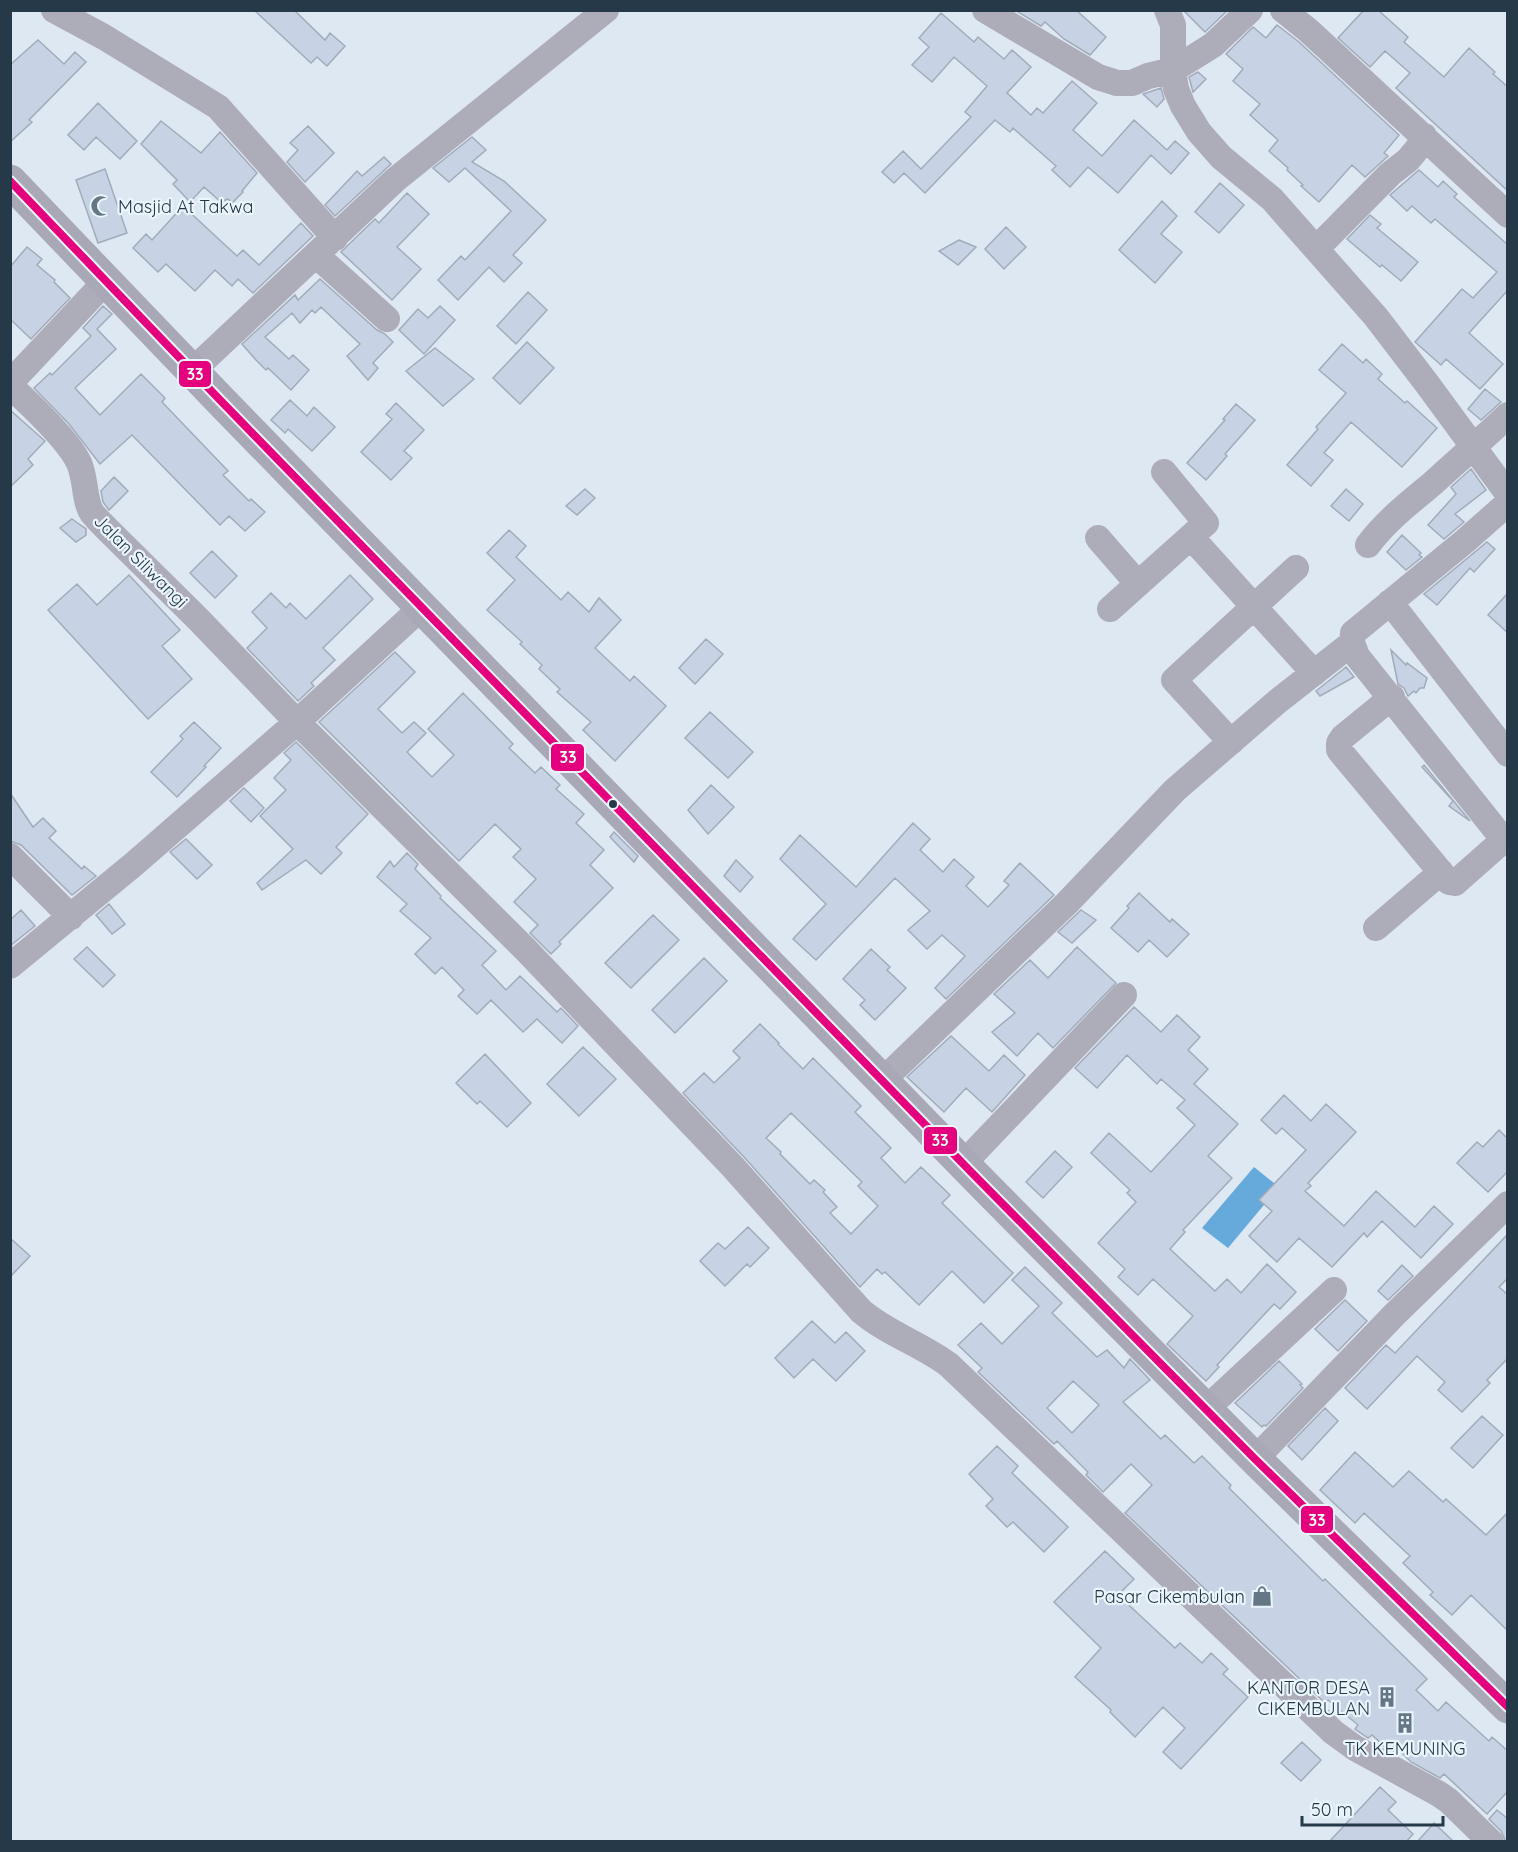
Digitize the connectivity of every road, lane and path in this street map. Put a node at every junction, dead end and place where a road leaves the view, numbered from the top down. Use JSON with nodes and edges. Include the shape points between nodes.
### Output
{"nodes":[{"id":1,"x":54,"y":10,"type":"edge"},
{"id":2,"x":606,"y":10,"type":"edge"},
{"id":3,"x":985,"y":10,"type":"edge"},
{"id":4,"x":1167,"y":10,"type":"edge"},
{"id":5,"x":1250,"y":10,"type":"edge"},
{"id":6,"x":1283,"y":10,"type":"edge"},
{"id":7,"x":1173,"y":70,"type":"junction"},
{"id":8,"x":1424,"y":136,"type":"junction"},
{"id":9,"x":10,"y":181,"type":"edge"},
{"id":10,"x":1508,"y":215,"type":"edge"},
{"id":11,"x":326,"y":246,"type":"junction"},
{"id":12,"x":1316,"y":249,"type":"junction"},
{"id":13,"x":106,"y":281,"type":"junction"},
{"id":14,"x":387,"y":319,"type":"dead end"},
{"id":15,"x":192,"y":371,"type":"junction"},
{"id":16,"x":10,"y":384,"type":"edge"},
{"id":17,"x":1508,"y":415,"type":"edge"},
{"id":18,"x":1473,"y":448,"type":"junction"},
{"id":19,"x":1164,"y":472,"type":"dead end"},
{"id":20,"x":1508,"y":494,"type":"edge"},
{"id":21,"x":1508,"y":503,"type":"edge"},
{"id":22,"x":1191,"y":537,"type":"junction"},
{"id":23,"x":1098,"y":538,"type":"dead end"},
{"id":24,"x":1368,"y":545,"type":"dead end"},
{"id":25,"x":1296,"y":568,"type":"dead end"},
{"id":26,"x":1138,"y":584,"type":"junction"},
{"id":27,"x":1390,"y":602,"type":"junction"},
{"id":28,"x":1254,"y":606,"type":"junction"},
{"id":29,"x":422,"y":607,"type":"junction"},
{"id":30,"x":1110,"y":609,"type":"dead end"},
{"id":31,"x":1353,"y":646,"type":"junction"},
{"id":32,"x":1317,"y":676,"type":"junction"},
{"id":33,"x":1392,"y":697,"type":"junction"},
{"id":34,"x":297,"y":722,"type":"junction"},
{"id":35,"x":1231,"y":742,"type":"junction"},
{"id":36,"x":1508,"y":753,"type":"edge"},
{"id":37,"x":10,"y":856,"type":"edge"},
{"id":38,"x":1441,"y":872,"type":"junction"},
{"id":39,"x":71,"y":917,"type":"junction"},
{"id":40,"x":1376,"y":928,"type":"dead end"},
{"id":41,"x":10,"y":966,"type":"edge"},
{"id":42,"x":1124,"y":995,"type":"dead end"},
{"id":43,"x":882,"y":1081,"type":"junction"},
{"id":44,"x":963,"y":1164,"type":"junction"},
{"id":45,"x":1508,"y":1204,"type":"edge"},
{"id":46,"x":1334,"y":1290,"type":"dead end"},
{"id":47,"x":1206,"y":1409,"type":"junction"},
{"id":48,"x":1255,"y":1459,"type":"junction"},
{"id":49,"x":1508,"y":1707,"type":"edge"},
{"id":50,"x":1491,"y":1842,"type":"edge"}],
"edges":[{"from":1,"to":11,"type":"street","via":[[218,107]]},
{"from":2,"to":11,"type":"street","via":[[395,180]]},
{"from":3,"to":7,"type":"street","via":[[1098,77],[1132,83]]},
{"from":4,"to":7,"type":"street","via":[[1173,25]]},
{"from":5,"to":7,"type":"street","via":[[1213,45]]},
{"from":6,"to":8,"type":"street"},
{"from":7,"to":12,"type":"street","via":[[1183,106],[1199,132],[1221,157],[1272,199]]},
{"from":8,"to":10,"type":"street"},
{"from":8,"to":12,"type":"street","via":[[1408,160]]},
{"from":9,"to":13,"type":"highway"},
{"from":11,"to":14,"type":"street"},
{"from":11,"to":15,"type":"street"},
{"from":12,"to":18,"type":"street","via":[[1376,317]]},
{"from":13,"to":15,"type":"highway"},
{"from":13,"to":16,"type":"street"},
{"from":15,"to":29,"type":"highway"},
{"from":16,"to":34,"type":"street","name":"Jalan Siliwangi","via":[[78,461],[91,512]]},
{"from":17,"to":18,"type":"street"},
{"from":18,"to":20,"type":"street"},
{"from":18,"to":24,"type":"street","via":[[1393,517]]},
{"from":19,"to":22,"type":"street","via":[[1206,523]]},
{"from":21,"to":27,"type":"street"},
{"from":22,"to":26,"type":"street"},
{"from":22,"to":28,"type":"street"},
{"from":23,"to":26,"type":"street"},
{"from":25,"to":28,"type":"street"},
{"from":26,"to":30,"type":"street"},
{"from":27,"to":31,"type":"street","via":[[1353,633]]},
{"from":27,"to":36,"type":"street"},
{"from":28,"to":32,"type":"street"},
{"from":28,"to":35,"type":"street","via":[[1174,680]]},
{"from":29,"to":34,"type":"street"},
{"from":29,"to":43,"type":"highway"},
{"from":31,"to":32,"type":"street"},
{"from":31,"to":33,"type":"street"},
{"from":32,"to":35,"type":"street"},
{"from":33,"to":38,"type":"street","via":[[1343,737],[1338,743],[1339,750]]},
{"from":33,"to":38,"type":"street","via":[[1500,834],[1498,845],[1455,883]]},
{"from":34,"to":39,"type":"street"},
{"from":34,"to":50,"type":"street","name":"Jalan Siliwangi","via":[[526,950],[733,1167],[861,1311],[950,1365],[1333,1732],[1439,1794]]},
{"from":35,"to":43,"type":"street","via":[[1175,790],[1067,903]]},
{"from":37,"to":39,"type":"street"},
{"from":38,"to":40,"type":"street"},
{"from":39,"to":41,"type":"street"},
{"from":42,"to":44,"type":"street"},
{"from":43,"to":44,"type":"highway"},
{"from":44,"to":47,"type":"highway"},
{"from":45,"to":48,"type":"street"},
{"from":46,"to":47,"type":"street"},
{"from":47,"to":48,"type":"highway"},
{"from":48,"to":49,"type":"highway"}]}
